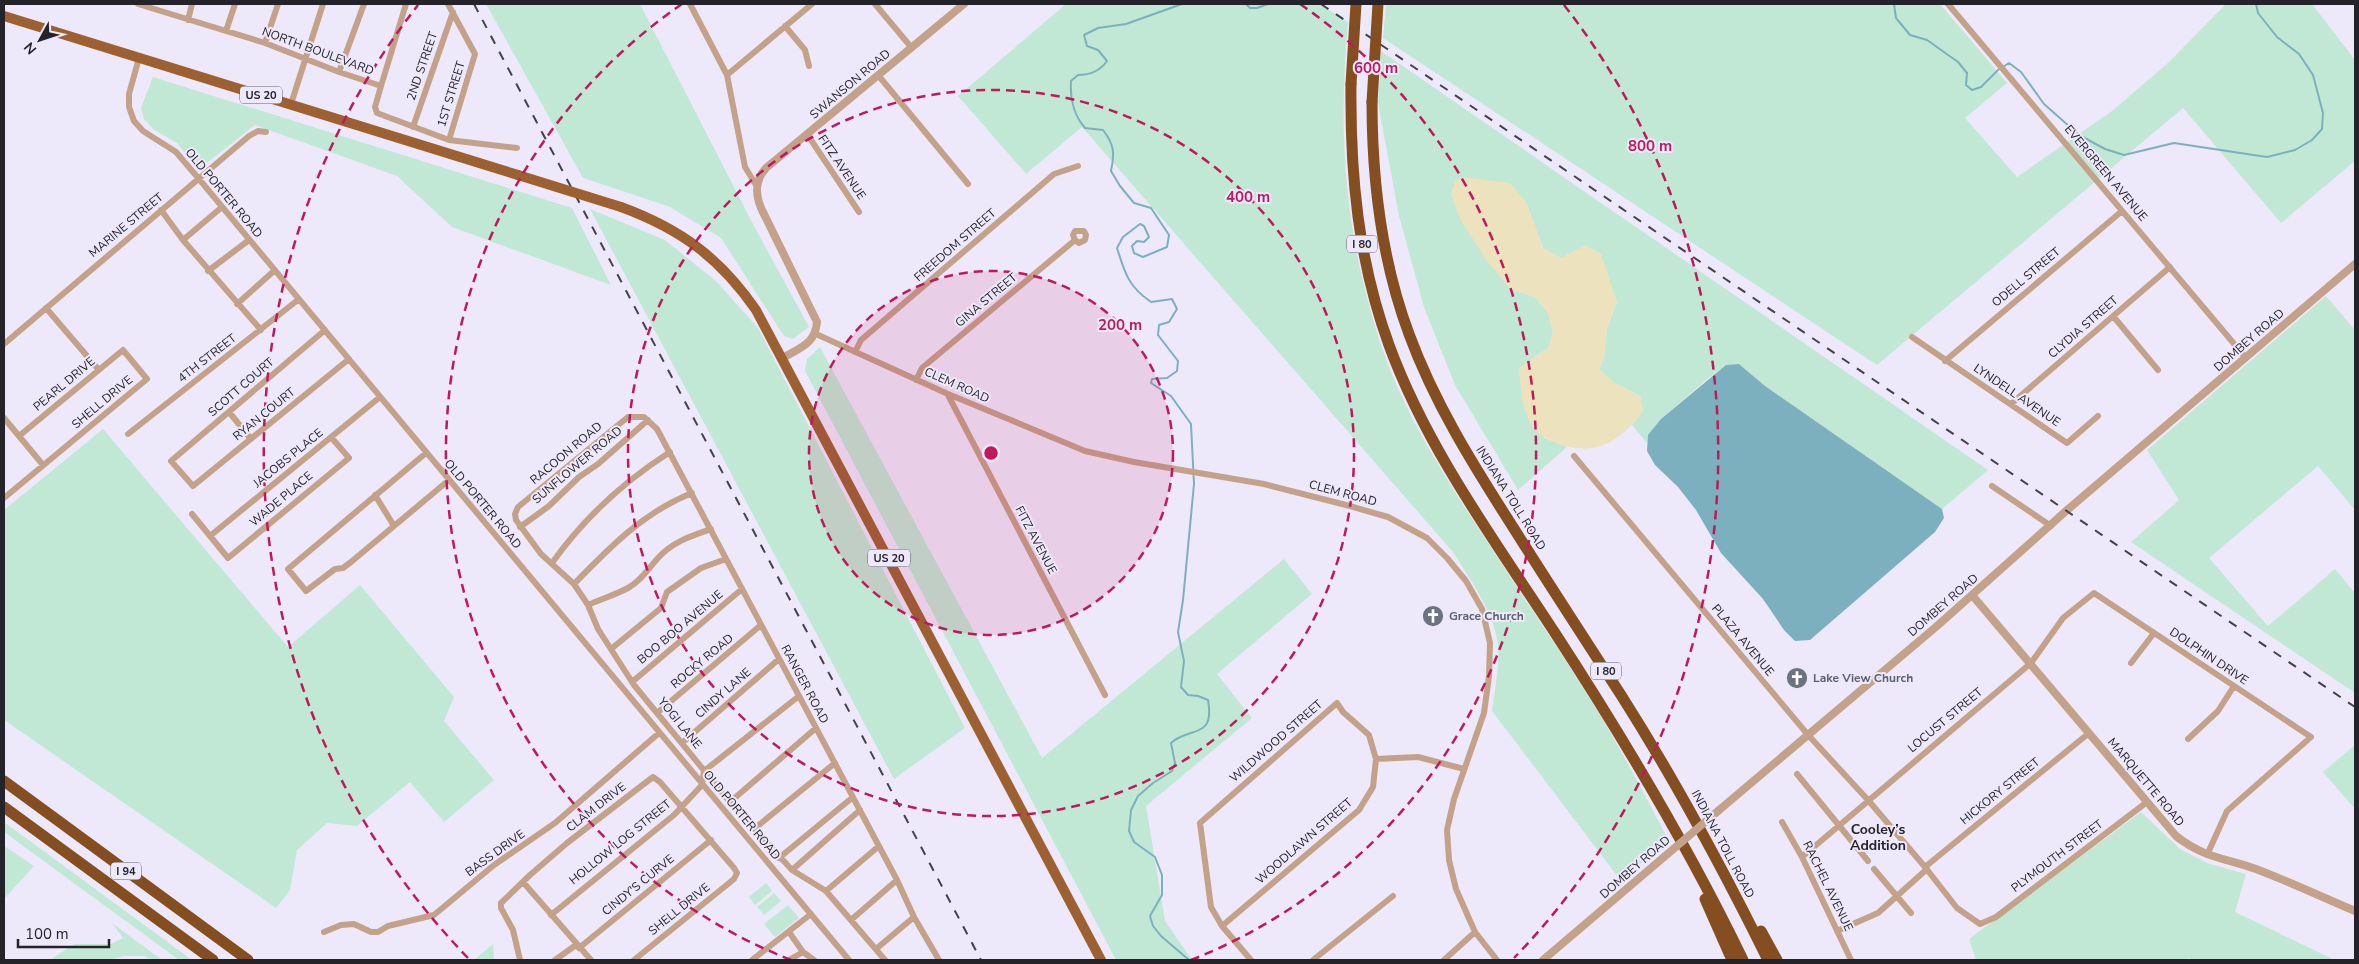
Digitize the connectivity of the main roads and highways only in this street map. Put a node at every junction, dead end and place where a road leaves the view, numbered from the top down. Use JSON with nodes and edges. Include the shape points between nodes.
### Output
{"nodes":[{"id":1,"x":1356,"y":4,"type":"edge"},
{"id":2,"x":1378,"y":4,"type":"edge"},
{"id":3,"x":4,"y":16,"type":"edge"},
{"id":4,"x":4,"y":781,"type":"edge"},
{"id":5,"x":4,"y":806,"type":"edge"},
{"id":6,"x":1663,"y":806,"type":"junction"},
{"id":7,"x":1708,"y":842,"type":"junction"},
{"id":8,"x":213,"y":960,"type":"edge"},
{"id":9,"x":248,"y":960,"type":"edge"},
{"id":10,"x":1101,"y":960,"type":"edge"},
{"id":11,"x":1732,"y":960,"type":"edge"},
{"id":12,"x":1743,"y":960,"type":"edge"},
{"id":13,"x":1768,"y":960,"type":"edge"},
{"id":14,"x":1777,"y":960,"type":"edge"}],
"edges":[{"from":1,"to":6,"type":"highway","number":"I 80","bridge":true,"via":[[1351,84],[1352,175],[1358,227],[1375,302],[1403,379],[1452,472]]},
{"from":2,"to":7,"type":"highway","name":"INDIANA TOLL ROAD","number":"I 80","bridge":true,"via":[[1372,102],[1373,167],[1384,248],[1395,292],[1422,368],[1465,451],[1648,738]]},
{"from":3,"to":10,"type":"main road","number":"US 20","bridge":true,"via":[[621,207],[665,225],[715,261],[756,310],[783,358]]},
{"from":4,"to":9,"type":"highway","number":"I 94"},
{"from":5,"to":8,"type":"highway","number":"I 94"},
{"from":6,"to":11,"type":"highway"},
{"from":6,"to":12,"type":"highway","number":"I 80"},
{"from":7,"to":13,"type":"highway","name":"INDIANA TOLL ROAD","number":"I 80"},
{"from":7,"to":14,"type":"highway","via":[[1734,878]]}]}
